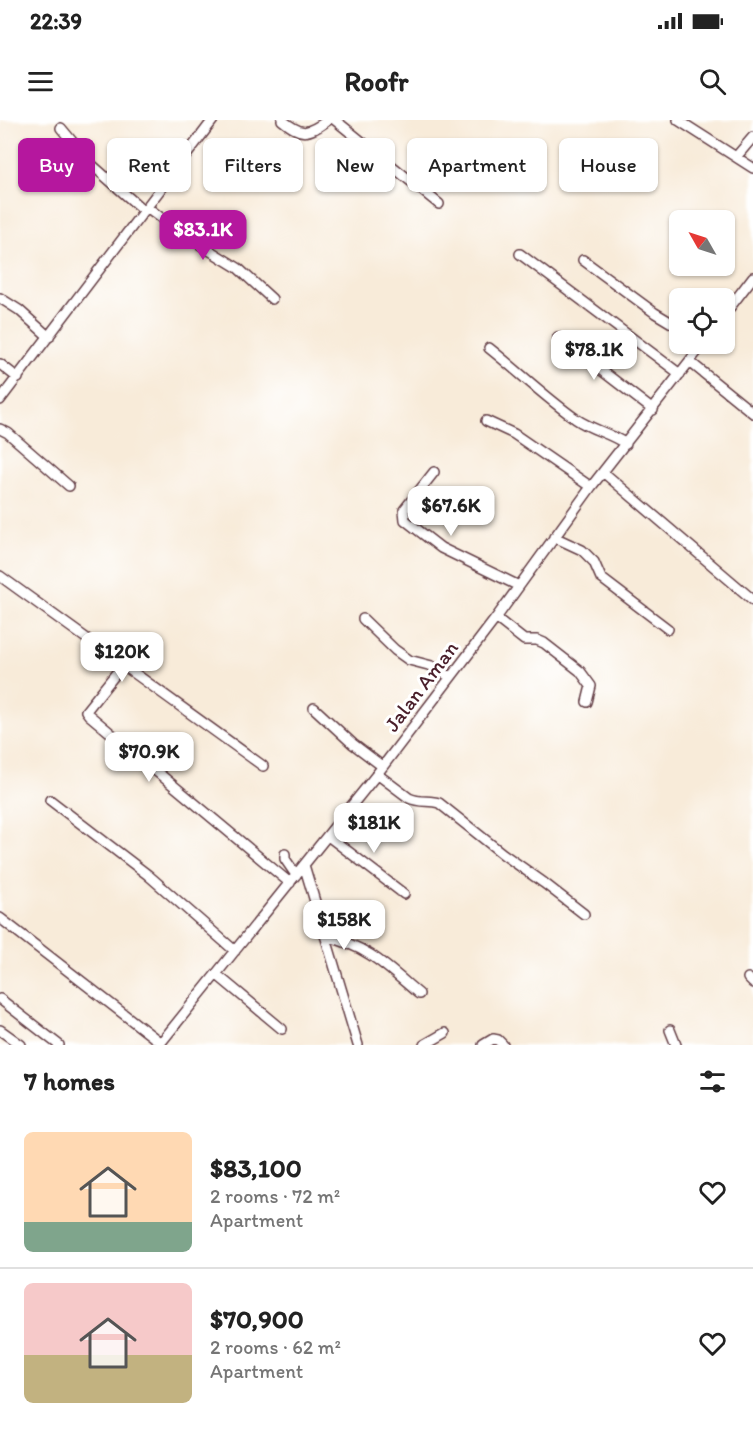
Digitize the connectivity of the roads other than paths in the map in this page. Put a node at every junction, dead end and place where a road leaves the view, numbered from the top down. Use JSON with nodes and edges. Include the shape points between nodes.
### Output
{"nodes":[{"id":1,"x":282,"y":120,"type":"edge"},
{"id":2,"x":328,"y":120,"type":"edge"},
{"id":3,"x":335,"y":120,"type":"edge"},
{"id":4,"x":678,"y":120,"type":"edge"},
{"id":5,"x":211,"y":121,"type":"edge"},
{"id":6,"x":61,"y":128,"type":"dead end"},
{"id":7,"x":753,"y":137,"type":"edge"},
{"id":8,"x":736,"y":158,"type":"junction"},
{"id":9,"x":753,"y":168,"type":"edge"},
{"id":10,"x":439,"y":204,"type":"dead end"},
{"id":11,"x":145,"y":209,"type":"junction"},
{"id":12,"x":520,"y":254,"type":"dead end"},
{"id":13,"x":583,"y":260,"type":"dead end"},
{"id":14,"x":753,"y":277,"type":"edge"},
{"id":15,"x":0,"y":298,"type":"edge"},
{"id":16,"x":272,"y":299,"type":"dead end"},
{"id":17,"x":735,"y":301,"type":"edge"},
{"id":18,"x":669,"y":322,"type":"edge"},
{"id":19,"x":49,"y":337,"type":"junction"},
{"id":20,"x":558,"y":337,"type":"dead end"},
{"id":21,"x":489,"y":348,"type":"dead end"},
{"id":22,"x":695,"y":354,"type":"edge"},
{"id":23,"x":690,"y":362,"type":"junction"},
{"id":24,"x":0,"y":364,"type":"edge"},
{"id":25,"x":675,"y":370,"type":"junction"},
{"id":26,"x":18,"y":378,"type":"junction"},
{"id":27,"x":0,"y":400,"type":"edge"},
{"id":28,"x":650,"y":407,"type":"junction"},
{"id":29,"x":753,"y":413,"type":"edge"},
{"id":30,"x":486,"y":421,"type":"dead end"},
{"id":31,"x":0,"y":429,"type":"edge"},
{"id":32,"x":626,"y":444,"type":"junction"},
{"id":33,"x":434,"y":472,"type":"dead end"},
{"id":34,"x":603,"y":472,"type":"junction"},
{"id":35,"x":69,"y":486,"type":"dead end"},
{"id":36,"x":591,"y":487,"type":"junction"},
{"id":37,"x":554,"y":537,"type":"junction"},
{"id":38,"x":0,"y":576,"type":"edge"},
{"id":39,"x":519,"y":586,"type":"junction"},
{"id":40,"x":753,"y":600,"type":"edge"},
{"id":41,"x":496,"y":618,"type":"junction"},
{"id":42,"x":363,"y":619,"type":"dead end"},
{"id":43,"x":668,"y":629,"type":"dead end"},
{"id":44,"x":122,"y":666,"type":"junction"},
{"id":45,"x":450,"y":677,"type":"junction"},
{"id":46,"x":587,"y":702,"type":"dead end"},
{"id":47,"x":314,"y":708,"type":"dead end"},
{"id":48,"x":263,"y":766,"type":"dead end"},
{"id":49,"x":379,"y":770,"type":"junction"},
{"id":50,"x":50,"y":800,"type":"dead end"},
{"id":51,"x":328,"y":836,"type":"junction"},
{"id":52,"x":285,"y":854,"type":"dead end"},
{"id":53,"x":304,"y":865,"type":"junction"},
{"id":54,"x":293,"y":879,"type":"junction"},
{"id":55,"x":404,"y":894,"type":"dead end"},
{"id":56,"x":584,"y":914,"type":"dead end"},
{"id":57,"x":0,"y":918,"type":"edge"},
{"id":58,"x":326,"y":936,"type":"junction"},
{"id":59,"x":230,"y":946,"type":"junction"},
{"id":60,"x":216,"y":974,"type":"junction"},
{"id":61,"x":419,"y":994,"type":"dead end"},
{"id":62,"x":0,"y":999,"type":"edge"},
{"id":63,"x":282,"y":1029,"type":"dead end"},
{"id":64,"x":670,"y":1029,"type":"dead end"},
{"id":65,"x":0,"y":1030,"type":"edge"},
{"id":66,"x":445,"y":1033,"type":"dead end"},
{"id":67,"x":160,"y":1044,"type":"edge"},
{"id":68,"x":21,"y":1045,"type":"edge"},
{"id":69,"x":59,"y":1045,"type":"edge"},
{"id":70,"x":358,"y":1045,"type":"edge"},
{"id":71,"x":424,"y":1045,"type":"edge"},
{"id":72,"x":483,"y":1045,"type":"edge"},
{"id":73,"x":503,"y":1045,"type":"edge"},
{"id":74,"x":676,"y":1045,"type":"edge"}],
"edges":[{"from":1,"to":2,"type":"street","via":[[302,133]]},
{"from":3,"to":10,"type":"street"},
{"from":4,"to":8,"type":"street"},
{"from":5,"to":11,"type":"street"},
{"from":6,"to":11,"type":"street","via":[[91,164]]},
{"from":7,"to":8,"type":"street"},
{"from":8,"to":9,"type":"street"},
{"from":11,"to":16,"type":"street","via":[[238,268]]},
{"from":11,"to":19,"type":"street"},
{"from":12,"to":25,"type":"street"},
{"from":13,"to":18,"type":"street"},
{"from":14,"to":17,"type":"street"},
{"from":15,"to":19,"type":"street"},
{"from":19,"to":26,"type":"street"},
{"from":20,"to":28,"type":"street"},
{"from":21,"to":32,"type":"street","via":[[578,420]]},
{"from":22,"to":23,"type":"street","name":"Jalan Aman"},
{"from":23,"to":25,"type":"street","name":"Jalan Aman"},
{"from":23,"to":29,"type":"street"},
{"from":24,"to":26,"type":"street"},
{"from":25,"to":28,"type":"street","name":"Jalan Aman"},
{"from":26,"to":27,"type":"street"},
{"from":28,"to":32,"type":"street","name":"Jalan Aman"},
{"from":30,"to":36,"type":"street","via":[[514,434]]},
{"from":31,"to":35,"type":"street"},
{"from":32,"to":34,"type":"street","name":"Jalan Aman"},
{"from":33,"to":39,"type":"street","via":[[404,510],[405,520],[441,548]]},
{"from":34,"to":36,"type":"street","name":"Jalan Aman"},
{"from":34,"to":40,"type":"street"},
{"from":36,"to":37,"type":"street","name":"Jalan Aman"},
{"from":37,"to":39,"type":"street","name":"Jalan Aman"},
{"from":37,"to":43,"type":"street","via":[[582,550],[594,562],[601,578]]},
{"from":38,"to":44,"type":"street"},
{"from":39,"to":41,"type":"street","name":"Jalan Aman"},
{"from":41,"to":45,"type":"street","name":"Jalan Aman"},
{"from":41,"to":46,"type":"street","via":[[524,640],[544,643],[580,671],[591,686]]},
{"from":42,"to":45,"type":"street","via":[[409,660],[432,666]]},
{"from":44,"to":48,"type":"street"},
{"from":44,"to":54,"type":"street","via":[[86,711],[88,716]]},
{"from":45,"to":49,"type":"street","name":"Jalan Aman"},
{"from":47,"to":49,"type":"street"},
{"from":49,"to":51,"type":"street","name":"Jalan Aman"},
{"from":49,"to":56,"type":"street","via":[[409,798],[440,803]]},
{"from":50,"to":59,"type":"street","via":[[148,875]]},
{"from":51,"to":53,"type":"street","name":"Jalan Aman"},
{"from":51,"to":55,"type":"street"},
{"from":52,"to":54,"type":"street"},
{"from":53,"to":54,"type":"street","name":"Jalan Aman"},
{"from":53,"to":58,"type":"street"},
{"from":54,"to":59,"type":"street","name":"Jalan Aman"},
{"from":57,"to":67,"type":"street"},
{"from":58,"to":61,"type":"street","via":[[369,952]]},
{"from":58,"to":70,"type":"street"},
{"from":59,"to":60,"type":"street","name":"Jalan Aman"},
{"from":60,"to":63,"type":"street"},
{"from":60,"to":67,"type":"street","name":"Jalan Aman"},
{"from":62,"to":69,"type":"street"},
{"from":64,"to":74,"type":"street"},
{"from":65,"to":68,"type":"street"},
{"from":66,"to":71,"type":"street"},
{"from":72,"to":73,"type":"street","via":[[493,1038]]}]}
